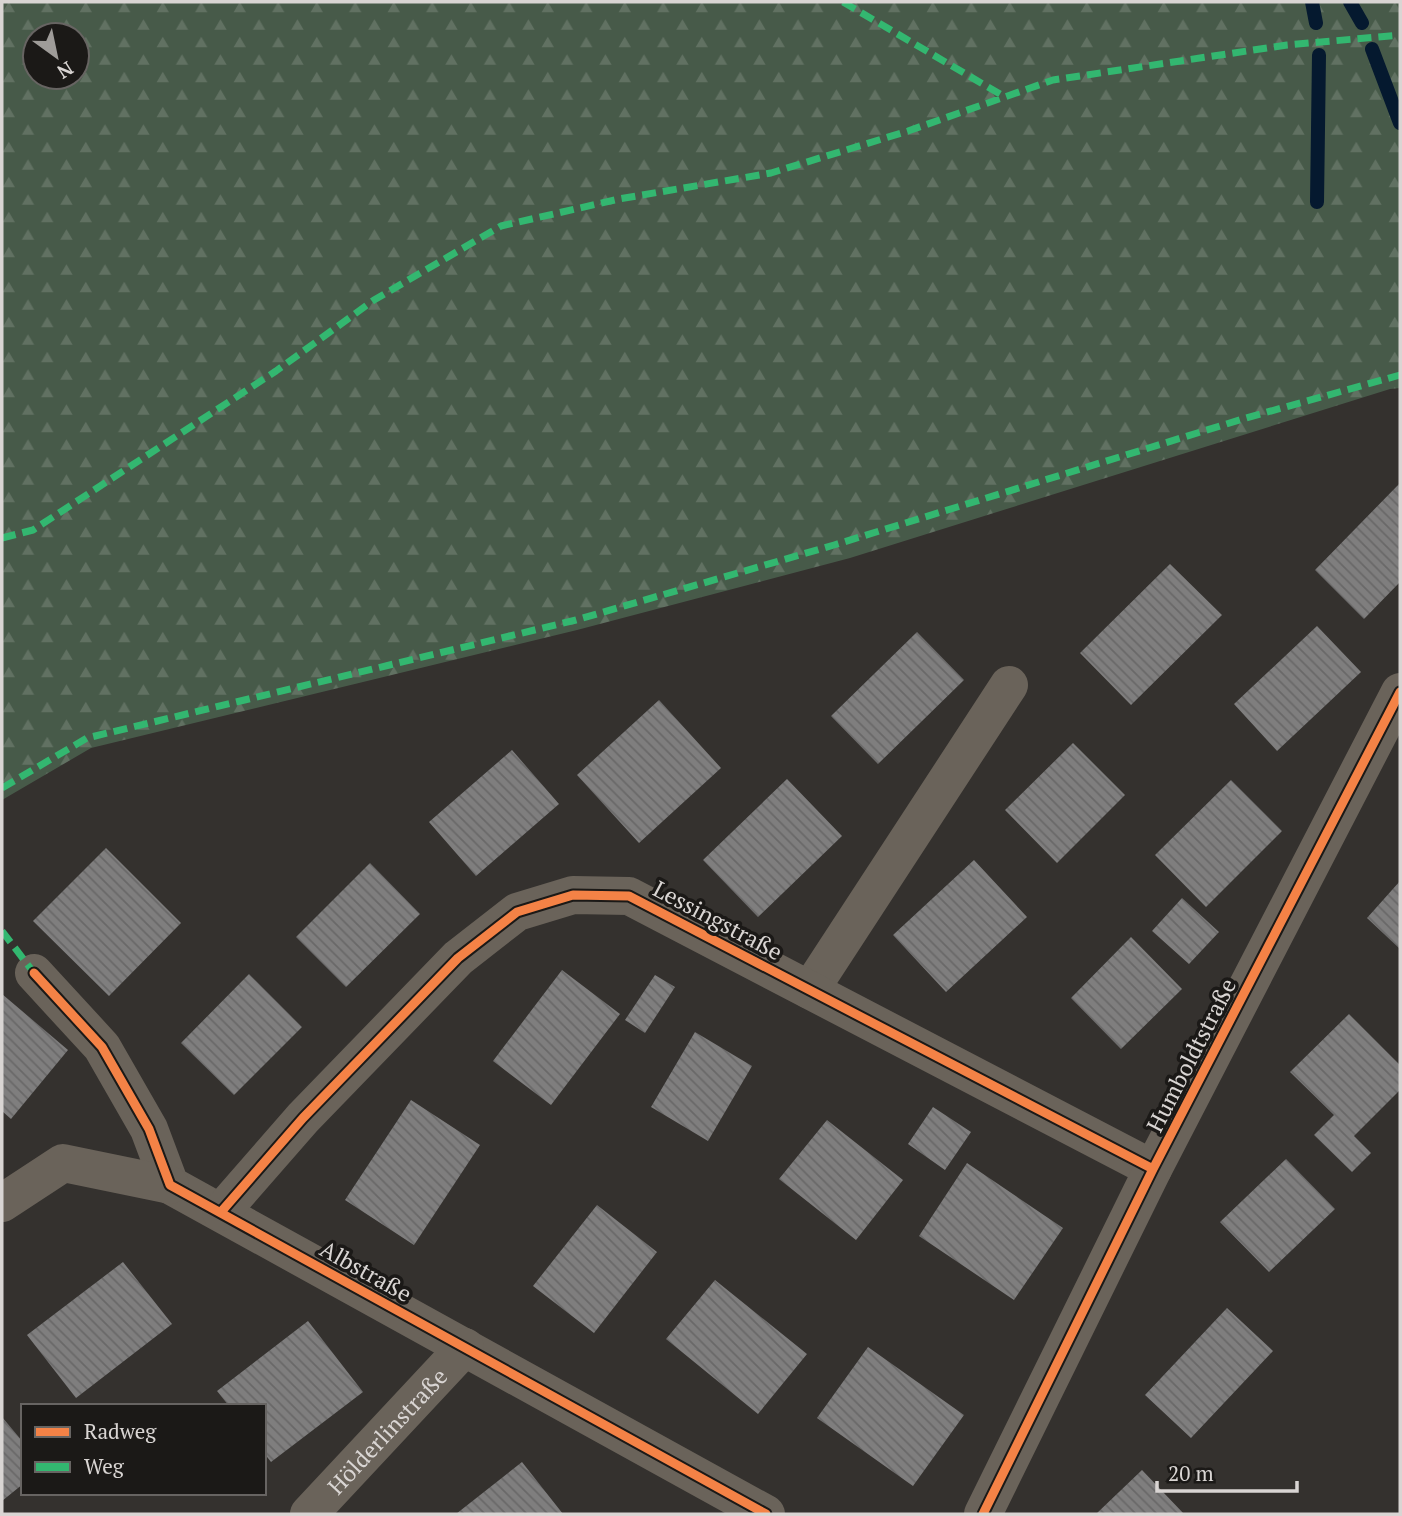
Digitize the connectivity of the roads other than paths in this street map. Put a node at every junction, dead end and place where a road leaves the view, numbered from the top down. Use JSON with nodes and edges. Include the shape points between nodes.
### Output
{"nodes":[{"id":1,"x":1009,"y":685,"type":"dead end"},
{"id":2,"x":1400,"y":692,"type":"edge"},
{"id":3,"x":34,"y":973,"type":"dead end"},
{"id":4,"x":810,"y":990,"type":"junction"},
{"id":5,"x":1153,"y":1169,"type":"junction"},
{"id":6,"x":170,"y":1185,"type":"junction"},
{"id":7,"x":2,"y":1203,"type":"edge"},
{"id":8,"x":221,"y":1212,"type":"junction"},
{"id":9,"x":464,"y":1347,"type":"junction"},
{"id":10,"x":309,"y":1514,"type":"edge"},
{"id":11,"x":766,"y":1514,"type":"edge"},
{"id":12,"x":983,"y":1514,"type":"edge"}],
"edges":[{"from":1,"to":4,"type":"street"},
{"from":2,"to":5,"type":"street","name":"Humboldtstraße"},
{"from":3,"to":6,"type":"street","via":[[102,1047],[149,1129]]},
{"from":4,"to":5,"type":"street","name":"Lessingstraße"},
{"from":4,"to":8,"type":"street","name":"Lessingstraße","via":[[629,896],[573,895],[517,912],[458,958],[303,1118]]},
{"from":5,"to":12,"type":"street","name":"Humboldtstraße"},
{"from":6,"to":7,"type":"street","name":"Albstraße","via":[[64,1163]]},
{"from":6,"to":8,"type":"street","name":"Albstraße"},
{"from":8,"to":9,"type":"street","name":"Albstraße"},
{"from":9,"to":10,"type":"street","name":"Hölderlinstraße"},
{"from":9,"to":11,"type":"street","name":"Albstraße"}]}
